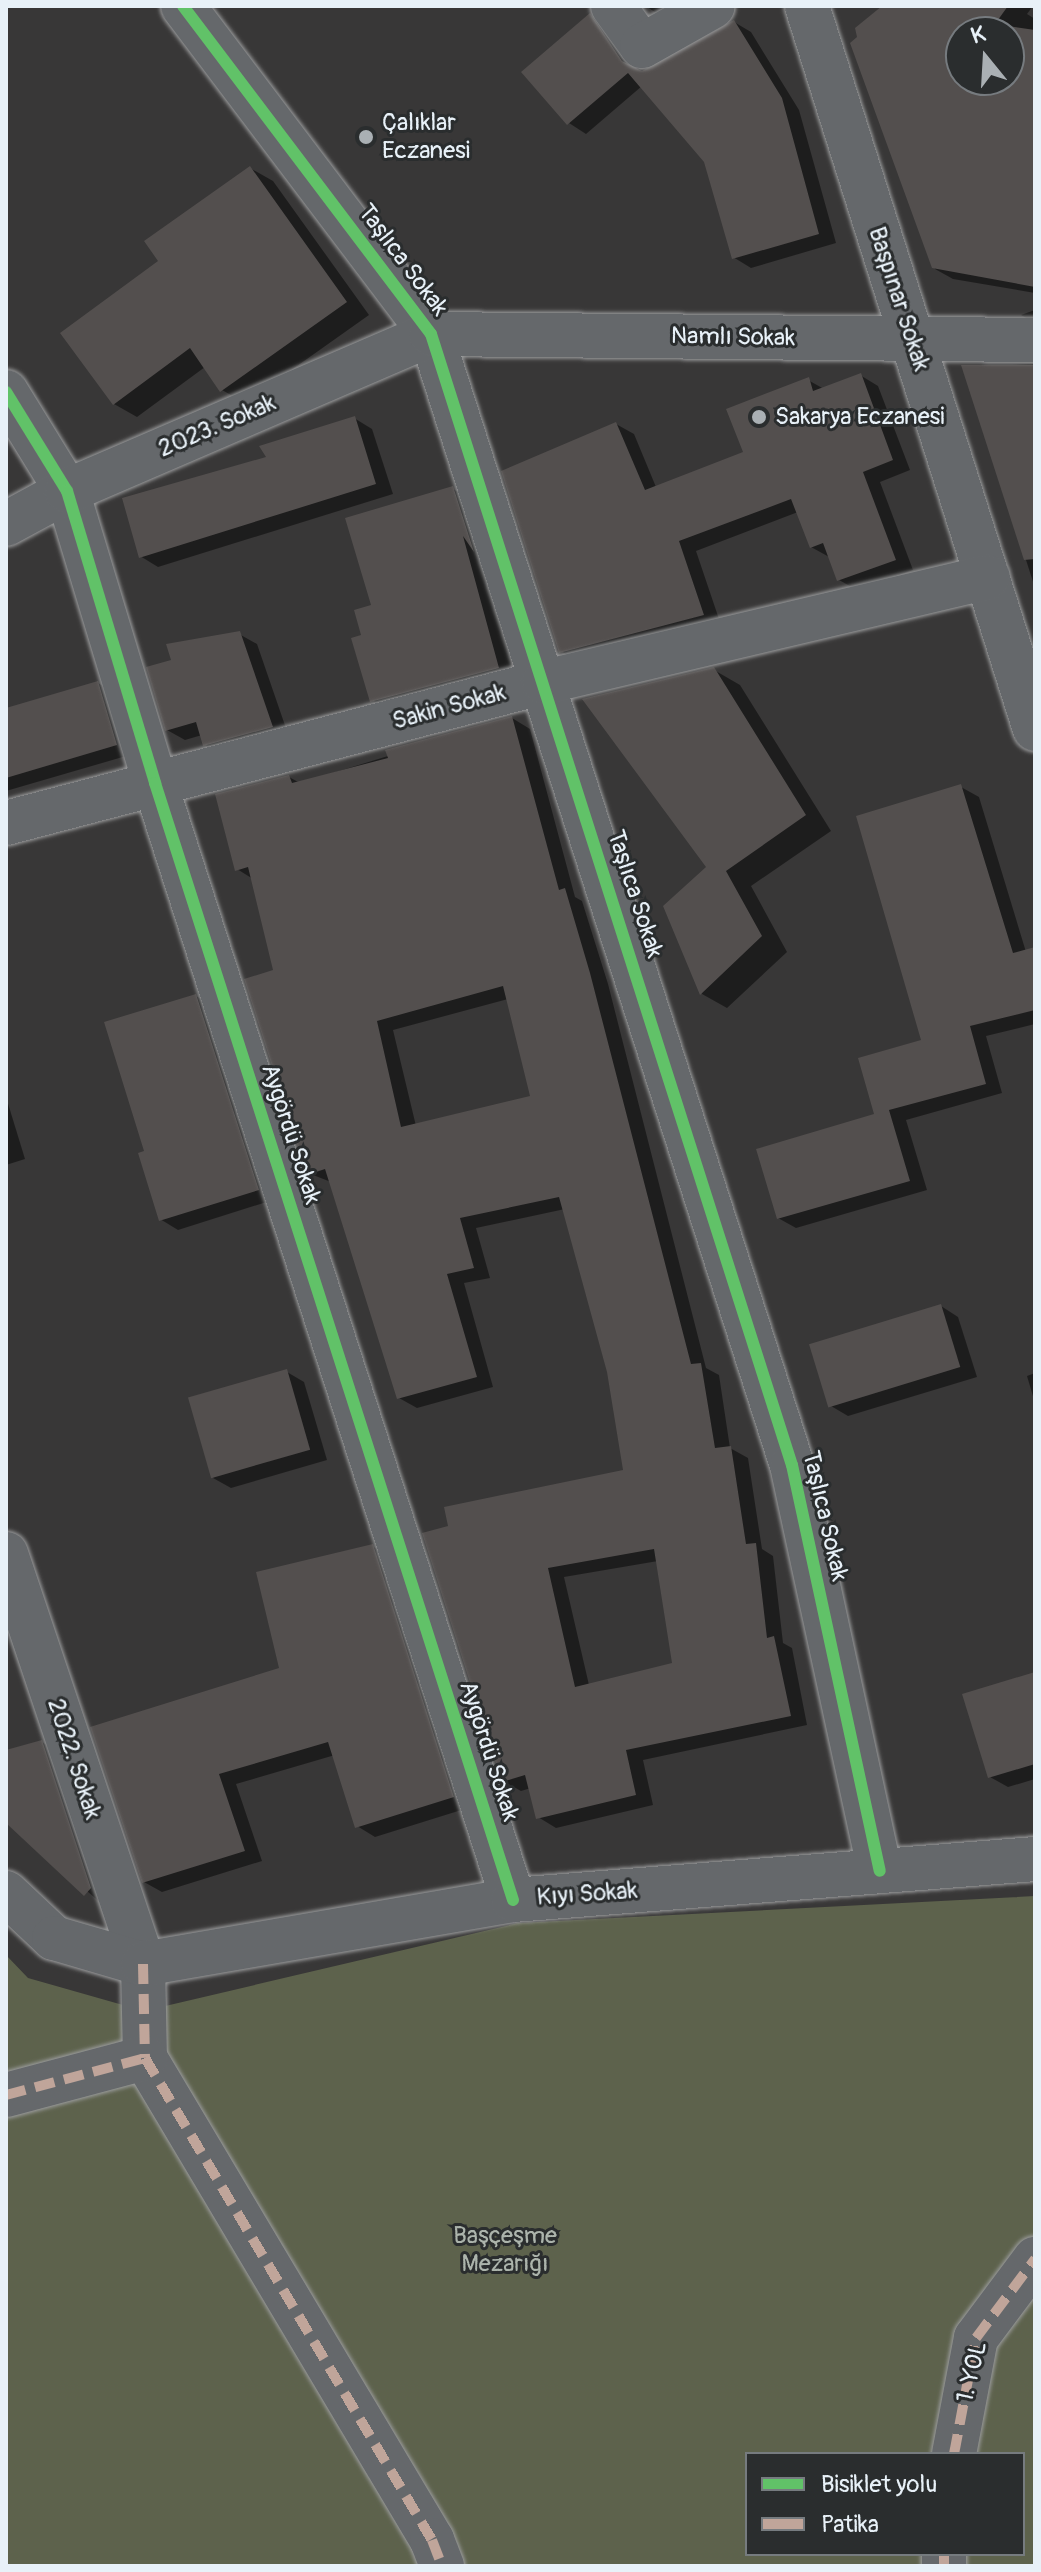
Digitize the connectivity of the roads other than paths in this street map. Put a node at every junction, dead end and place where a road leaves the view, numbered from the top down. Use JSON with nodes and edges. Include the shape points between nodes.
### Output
{"nodes":[{"id":1,"x":183,"y":6,"type":"edge"},
{"id":2,"x":613,"y":6,"type":"edge"},
{"id":3,"x":713,"y":6,"type":"edge"},
{"id":4,"x":812,"y":9,"type":"edge"},
{"id":5,"x":431,"y":334,"type":"junction"},
{"id":6,"x":912,"y":338,"type":"junction"},
{"id":7,"x":1035,"y":340,"type":"edge"},
{"id":8,"x":6,"y":392,"type":"edge"},
{"id":9,"x":67,"y":491,"type":"junction"},
{"id":10,"x":6,"y":524,"type":"edge"},
{"id":11,"x":988,"y":577,"type":"junction"},
{"id":12,"x":544,"y":682,"type":"junction"},
{"id":13,"x":1035,"y":729,"type":"edge"},
{"id":14,"x":155,"y":783,"type":"junction"},
{"id":15,"x":6,"y":823,"type":"edge"},
{"id":16,"x":6,"y":1554,"type":"edge"},
{"id":17,"x":1035,"y":1859,"type":"edge"},
{"id":18,"x":880,"y":1871,"type":"junction"},
{"id":19,"x":6,"y":1893,"type":"edge"},
{"id":20,"x":513,"y":1900,"type":"junction"},
{"id":21,"x":143,"y":1964,"type":"junction"},
{"id":22,"x":145,"y":2058,"type":"junction"},
{"id":23,"x":6,"y":2095,"type":"edge"},
{"id":24,"x":1035,"y":2259,"type":"edge"},
{"id":25,"x":954,"y":2452,"type":"edge"},
{"id":26,"x":442,"y":2566,"type":"edge"}],
"edges":[{"from":1,"to":5,"type":"street","name":"Taşlıca Sokak"},
{"from":2,"to":3,"type":"street","via":[[642,46]]},
{"from":4,"to":6,"type":"street","name":"Başpınar Sokak"},
{"from":5,"to":6,"type":"street","name":"Namlı Sokak"},
{"from":5,"to":9,"type":"street","name":"2023. Sokak"},
{"from":5,"to":12,"type":"street","name":"Taşlıca Sokak"},
{"from":6,"to":7,"type":"street","name":"Namlı Sokak"},
{"from":6,"to":11,"type":"street","name":"Başpınar Sokak"},
{"from":8,"to":9,"type":"street","name":"Aygördü Sokak"},
{"from":9,"to":10,"type":"street","name":"2023. Sokak"},
{"from":9,"to":14,"type":"street","name":"Aygördü Sokak"},
{"from":11,"to":12,"type":"street","name":"Sakin Sokak"},
{"from":11,"to":13,"type":"street","name":"Başpınar Sokak"},
{"from":12,"to":14,"type":"street","name":"Sakin Sokak"},
{"from":12,"to":18,"type":"street","name":"Taşlıca Sokak","via":[[792,1465]]},
{"from":14,"to":15,"type":"street","name":"Sakin Sokak"},
{"from":14,"to":20,"type":"street","name":"Aygördü Sokak"},
{"from":16,"to":21,"type":"street","name":"2022. Sokak"},
{"from":17,"to":18,"type":"street","name":"Kıyı Sokak"},
{"from":18,"to":20,"type":"street","name":"Kıyı Sokak"},
{"from":19,"to":21,"type":"street","via":[[54,1938]]},
{"from":20,"to":21,"type":"street","name":"Kıyı Sokak"},
{"from":21,"to":22,"type":"street","name":"2022. Sokak"},
{"from":22,"to":23,"type":"street"},
{"from":22,"to":26,"type":"street","via":[[432,2540]]},
{"from":24,"to":25,"type":"street","name":"1. YOL","via":[[976,2338]]}]}
